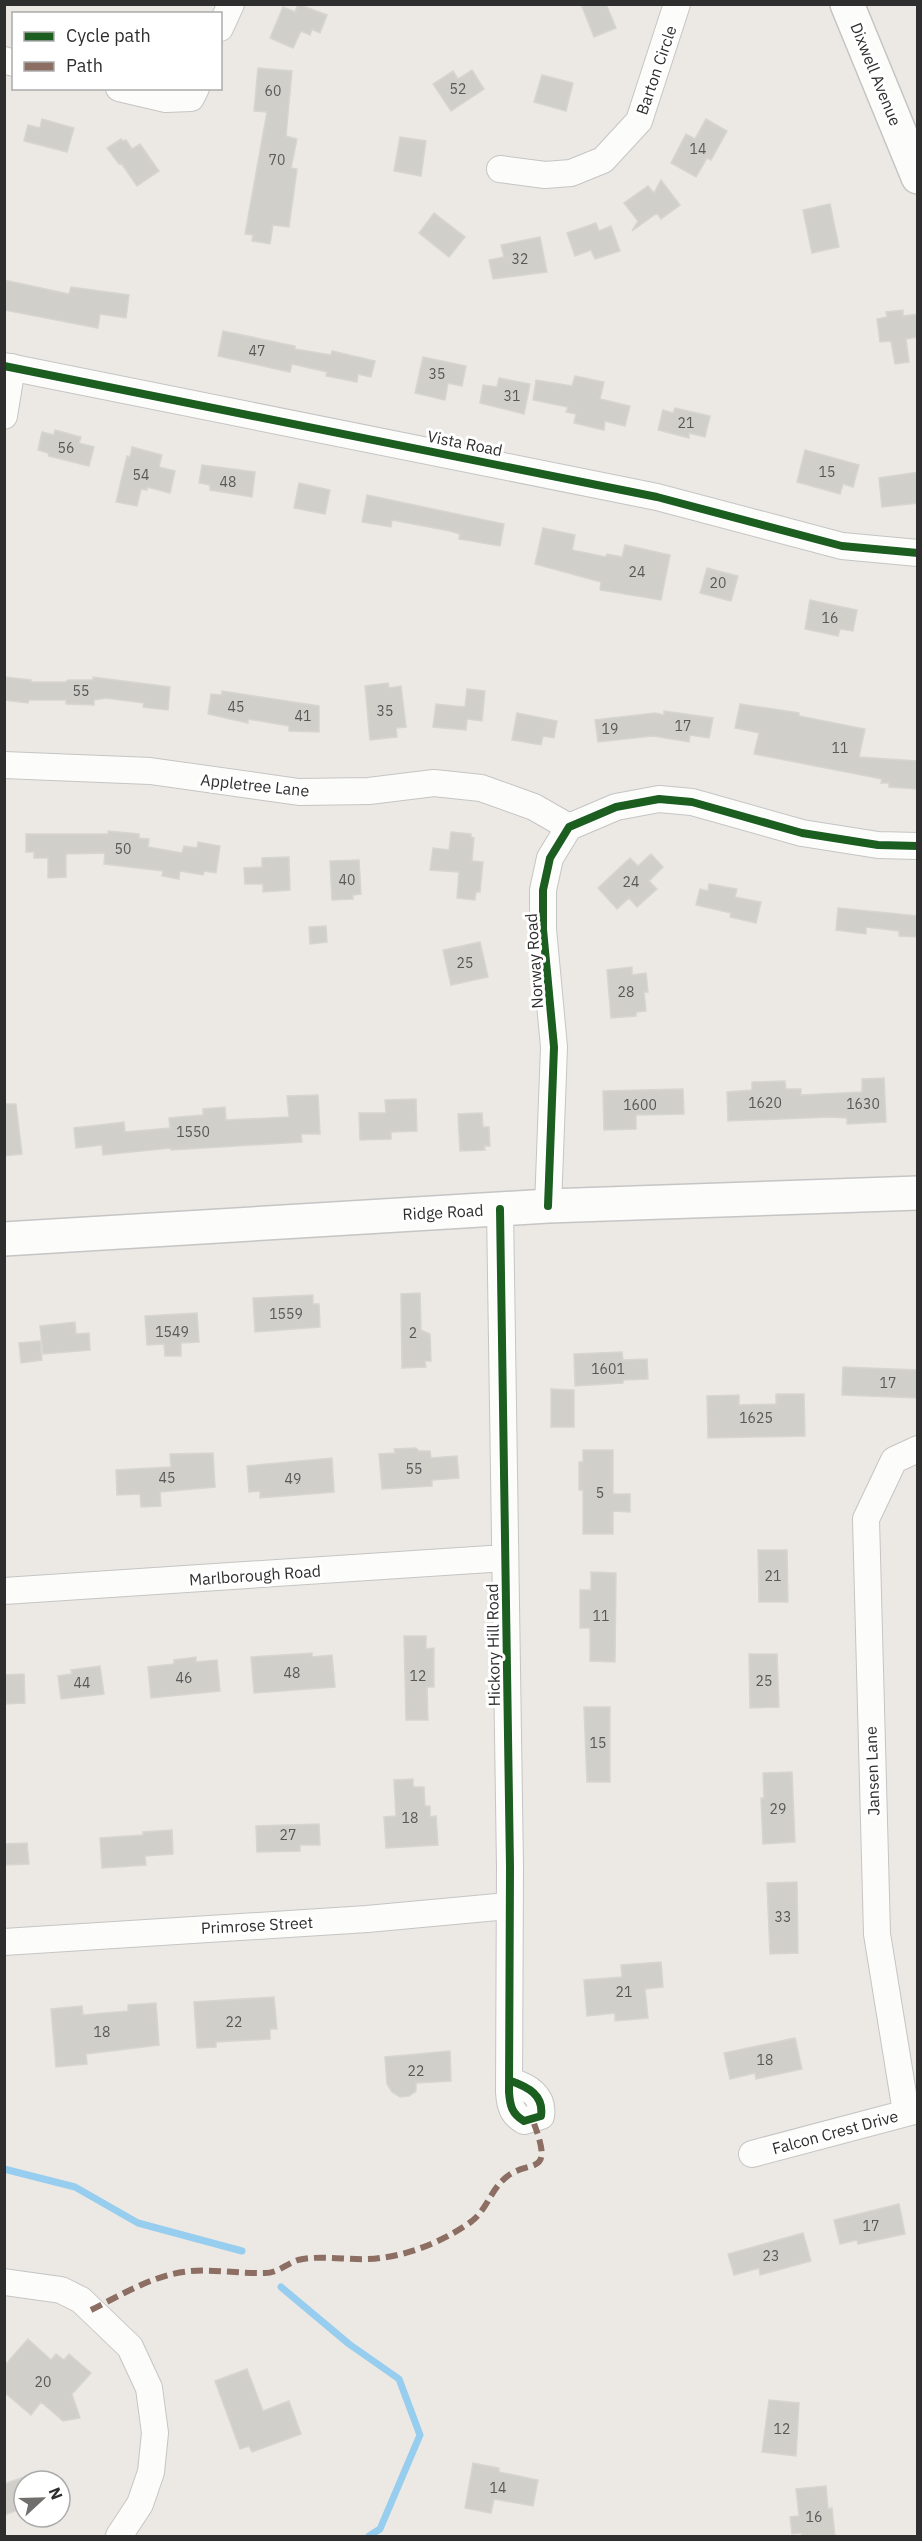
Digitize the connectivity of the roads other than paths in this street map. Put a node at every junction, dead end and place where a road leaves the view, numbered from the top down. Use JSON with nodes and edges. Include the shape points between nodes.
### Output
{"nodes":[{"id":1,"x":231,"y":4,"type":"edge"},
{"id":2,"x":677,"y":4,"type":"edge"},
{"id":3,"x":847,"y":4,"type":"edge"},
{"id":4,"x":222,"y":24,"type":"edge"},
{"id":5,"x":128,"y":90,"type":"edge"},
{"id":6,"x":195,"y":90,"type":"edge"},
{"id":7,"x":500,"y":169,"type":"dead end"},
{"id":8,"x":918,"y":177,"type":"edge"},
{"id":9,"x":8,"y":366,"type":"edge"},
{"id":10,"x":4,"y":416,"type":"edge"},
{"id":11,"x":918,"y":553,"type":"edge"},
{"id":12,"x":4,"y":765,"type":"edge"},
{"id":13,"x":569,"y":827,"type":"junction"},
{"id":14,"x":918,"y":846,"type":"edge"},
{"id":15,"x":918,"y":1193,"type":"edge"},
{"id":16,"x":548,"y":1206,"type":"junction"},
{"id":17,"x":500,"y":1209,"type":"junction"},
{"id":18,"x":4,"y":1239,"type":"edge"},
{"id":19,"x":918,"y":1449,"type":"edge"},
{"id":20,"x":505,"y":1558,"type":"junction"},
{"id":21,"x":4,"y":1592,"type":"edge"},
{"id":22,"x":508,"y":1906,"type":"junction"},
{"id":23,"x":4,"y":1942,"type":"edge"},
{"id":24,"x":511,"y":2081,"type":"dead end"},
{"id":25,"x":912,"y":2111,"type":"edge"},
{"id":26,"x":752,"y":2154,"type":"dead end"},
{"id":27,"x":4,"y":2282,"type":"edge"},
{"id":28,"x":119,"y":2536,"type":"edge"}],
"edges":[{"from":1,"to":4,"type":"street"},
{"from":2,"to":7,"type":"street","name":"Barton Circle","via":[[639,121],[603,160],[571,173],[545,175]]},
{"from":3,"to":8,"type":"main road","name":"Dixwell Avenue"},
{"from":5,"to":6,"type":"street","via":[[166,99],[191,98]]},
{"from":9,"to":10,"type":"street"},
{"from":9,"to":11,"type":"street","name":"Vista Road","via":[[657,497],[842,546]]},
{"from":12,"to":13,"type":"street","name":"Appletree Lane","via":[[150,771],[299,792],[369,791],[434,783],[481,788],[534,807]]},
{"from":13,"to":14,"type":"street","via":[[616,807],[659,799],[692,802],[802,833],[878,845]]},
{"from":13,"to":16,"type":"street","name":"Norway Road","via":[[550,858],[543,890],[554,1047]]},
{"from":15,"to":16,"type":"main road","name":"Ridge Road"},
{"from":16,"to":17,"type":"main road","name":"Ridge Road"},
{"from":17,"to":18,"type":"main road","name":"Ridge Road"},
{"from":17,"to":20,"type":"street","name":"Hickory Hill Road"},
{"from":19,"to":25,"type":"street","name":"Jansen Lane","via":[[894,1460],[866,1519],[877,1934]]},
{"from":20,"to":21,"type":"street","name":"Marlborough Road"},
{"from":20,"to":22,"type":"street","name":"Hickory Hill Road"},
{"from":22,"to":23,"type":"street","name":"Primrose Street"},
{"from":22,"to":24,"type":"street","name":"Hickory Hill Road"},
{"from":25,"to":26,"type":"street","name":"Falcon Crest Drive"},
{"from":27,"to":28,"type":"street","via":[[61,2290],[81,2300],[130,2347],[148,2388],[155,2433],[151,2472],[140,2504]]}]}
